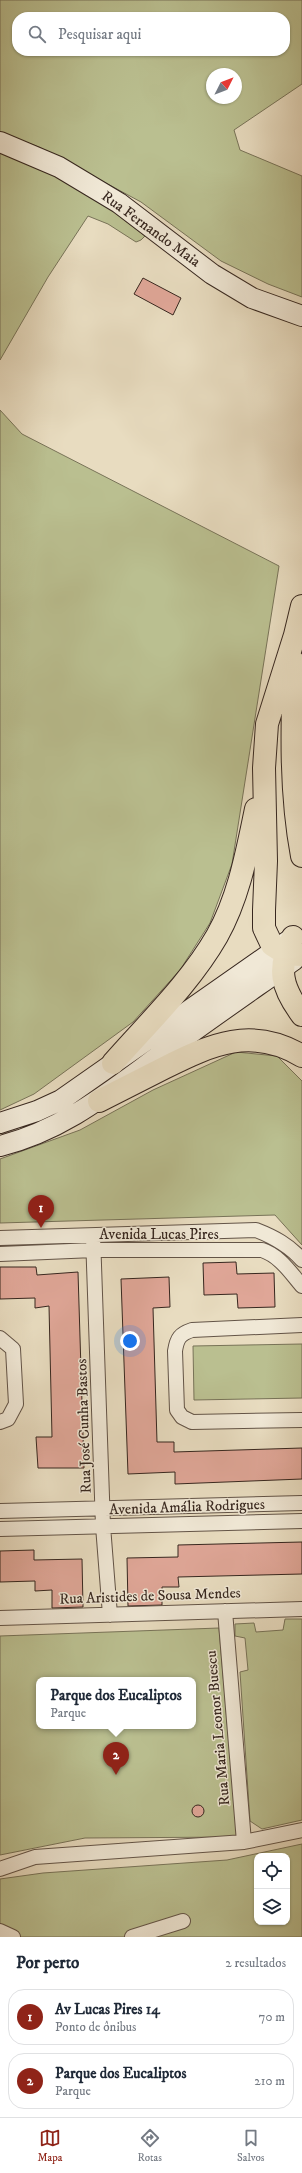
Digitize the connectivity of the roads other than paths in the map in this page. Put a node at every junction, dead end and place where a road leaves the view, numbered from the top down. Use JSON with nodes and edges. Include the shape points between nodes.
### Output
{"nodes":[{"id":1,"x":0,"y":142,"type":"edge"},
{"id":2,"x":302,"y":316,"type":"edge"},
{"id":3,"x":302,"y":606,"type":"edge"},
{"id":4,"x":295,"y":635,"type":"junction"},
{"id":5,"x":264,"y":768,"type":"junction"},
{"id":6,"x":302,"y":856,"type":"edge"},
{"id":7,"x":292,"y":950,"type":"edge"},
{"id":8,"x":302,"y":1015,"type":"edge"},
{"id":9,"x":302,"y":1056,"type":"edge"},
{"id":10,"x":113,"y":1063,"type":"junction"},
{"id":11,"x":99,"y":1101,"type":"junction"},
{"id":12,"x":0,"y":1123,"type":"edge"},
{"id":13,"x":0,"y":1146,"type":"edge"},
{"id":14,"x":93,"y":1236,"type":"junction"},
{"id":15,"x":0,"y":1238,"type":"edge"},
{"id":16,"x":94,"y":1250,"type":"junction"},
{"id":17,"x":0,"y":1254,"type":"edge"},
{"id":18,"x":302,"y":1260,"type":"edge"},
{"id":19,"x":302,"y":1286,"type":"edge"},
{"id":20,"x":302,"y":1325,"type":"edge"},
{"id":21,"x":0,"y":1338,"type":"edge"},
{"id":22,"x":302,"y":1420,"type":"edge"},
{"id":23,"x":0,"y":1422,"type":"edge"},
{"id":24,"x":302,"y":1503,"type":"edge"},
{"id":25,"x":104,"y":1508,"type":"junction"},
{"id":26,"x":0,"y":1511,"type":"edge"},
{"id":27,"x":302,"y":1521,"type":"edge"},
{"id":28,"x":103,"y":1526,"type":"junction"},
{"id":29,"x":0,"y":1529,"type":"edge"},
{"id":30,"x":302,"y":1609,"type":"edge"},
{"id":31,"x":225,"y":1611,"type":"junction"},
{"id":32,"x":110,"y":1615,"type":"junction"},
{"id":33,"x":0,"y":1618,"type":"edge"},
{"id":34,"x":302,"y":1830,"type":"edge"},
{"id":35,"x":244,"y":1842,"type":"junction"},
{"id":36,"x":0,"y":1869,"type":"edge"},
{"id":37,"x":183,"y":1921,"type":"dead end"},
{"id":38,"x":0,"y":1931,"type":"edge"},
{"id":39,"x":13,"y":1937,"type":"edge"},
{"id":40,"x":132,"y":1937,"type":"edge"}],
"edges":[{"from":1,"to":2,"type":"main road","name":"Rua Fernando Maia","via":[[59,167],[119,203],[212,274],[252,298]]},
{"from":3,"to":4,"type":"highway"},
{"from":4,"to":5,"type":"highway","via":[[267,724]]},
{"from":4,"to":6,"type":"highway","via":[[291,744],[296,822]]},
{"from":5,"to":7,"type":"highway","via":[[264,928],[268,940]]},
{"from":5,"to":10,"type":"highway","via":[[246,858],[234,896],[217,935],[194,971]]},
{"from":7,"to":8,"type":"highway","via":[[283,981],[286,991]]},
{"from":7,"to":10,"type":"main road"},
{"from":7,"to":11,"type":"main road"},
{"from":9,"to":11,"type":"highway","via":[[275,1043],[260,1040],[221,1043],[198,1051]]},
{"from":10,"to":12,"type":"main road","via":[[61,1100],[38,1111]]},
{"from":11,"to":13,"type":"main road","via":[[65,1122]]},
{"from":14,"to":15,"type":"street","name":"Avenida Lucas Pires"},
{"from":14,"to":16,"type":"street","name":"Rua José Cunha Bastos"},
{"from":14,"to":18,"type":"street","name":"Avenida Lucas Pires","via":[[256,1230],[291,1248]]},
{"from":16,"to":17,"type":"street","name":"Avenida Lucas Pires"},
{"from":16,"to":19,"type":"street","name":"Avenida Lucas Pires","via":[[262,1250],[272,1253],[281,1260]]},
{"from":16,"to":25,"type":"street","name":"Rua José Cunha Bastos"},
{"from":20,"to":22,"type":"street","via":[[192,1330],[181,1334],[176,1341],[175,1351],[177,1410],[182,1417],[192,1422]]},
{"from":21,"to":23,"type":"street","via":[[13,1349],[16,1404],[8,1419]]},
{"from":24,"to":25,"type":"street","name":"Avenida Amália Rodrigues"},
{"from":25,"to":26,"type":"street","name":"Avenida Amália Rodrigues"},
{"from":25,"to":28,"type":"street","name":"Rua José Cunha Bastos"},
{"from":27,"to":28,"type":"street","name":"Avenida Amália Rodrigues"},
{"from":28,"to":29,"type":"street","name":"Avenida Amália Rodrigues"},
{"from":28,"to":32,"type":"street","name":"Rua José Cunha Bastos"},
{"from":30,"to":31,"type":"street","name":"Rua Aristides de Sousa Mendes"},
{"from":31,"to":32,"type":"street","name":"Rua Aristides de Sousa Mendes"},
{"from":31,"to":35,"type":"street","name":"Rua Maria Leonor Buescu"},
{"from":32,"to":33,"type":"street","name":"Rua Aristides de Sousa Mendes"},
{"from":34,"to":35,"type":"street"},
{"from":35,"to":36,"type":"street","via":[[35,1857]]},
{"from":37,"to":40,"type":"street"},
{"from":38,"to":39,"type":"street"}]}
